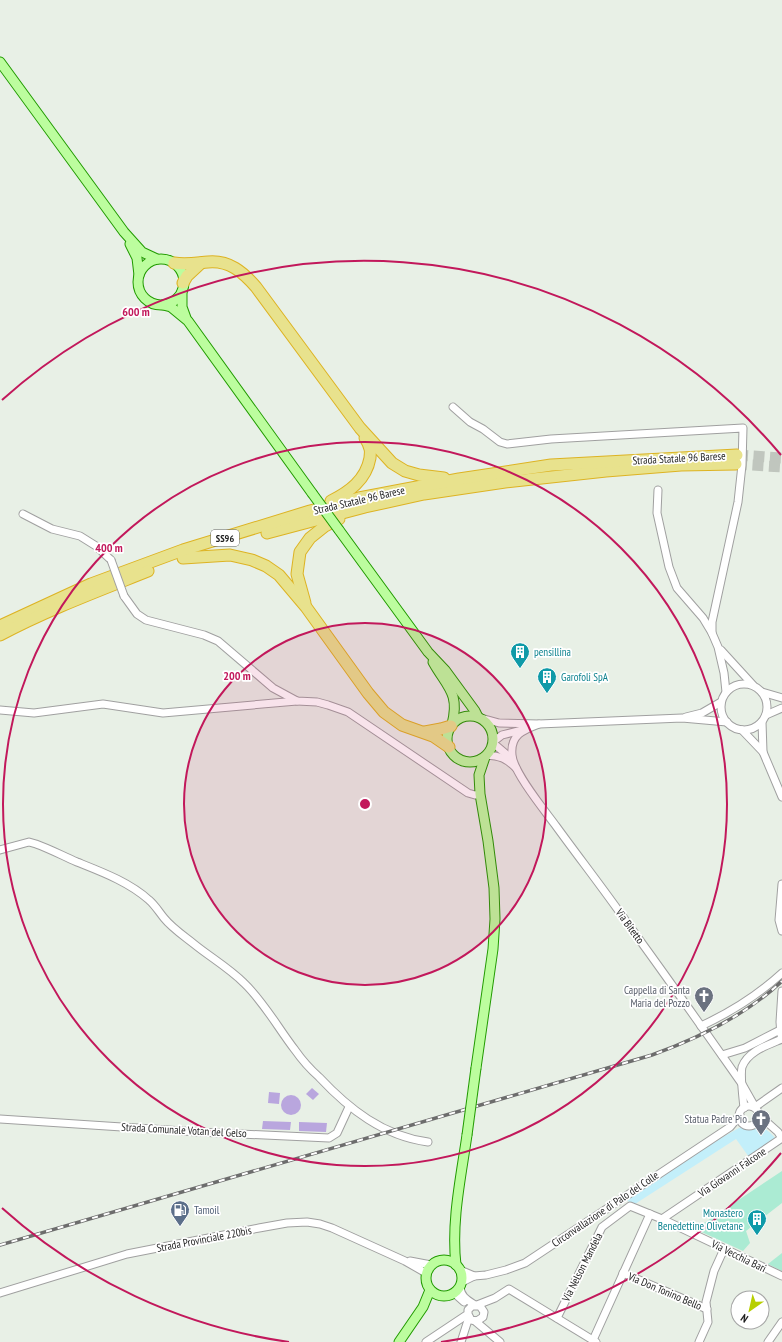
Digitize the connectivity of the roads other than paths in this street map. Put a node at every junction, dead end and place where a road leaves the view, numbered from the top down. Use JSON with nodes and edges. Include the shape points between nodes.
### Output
{"nodes":[{"id":1,"x":0,"y":62,"type":"edge"},
{"id":2,"x":124,"y":232,"type":"junction"},
{"id":3,"x":157,"y":259,"type":"junction"},
{"id":4,"x":174,"y":263,"type":"junction"},
{"id":5,"x":201,"y":263,"type":"junction"},
{"id":6,"x":139,"y":276,"type":"junction"},
{"id":7,"x":182,"y":287,"type":"junction"},
{"id":8,"x":163,"y":305,"type":"junction"},
{"id":9,"x":188,"y":321,"type":"junction"},
{"id":10,"x":453,"y":408,"type":"dead end"},
{"id":11,"x":360,"y":428,"type":"junction"},
{"id":12,"x":459,"y":479,"type":"junction"},
{"id":13,"x":658,"y":490,"type":"dead end"},
{"id":14,"x":365,"y":507,"type":"junction"},
{"id":15,"x":310,"y":511,"type":"junction"},
{"id":16,"x":23,"y":514,"type":"dead end"},
{"id":17,"x":183,"y":558,"type":"junction"},
{"id":18,"x":306,"y":607,"type":"junction"},
{"id":19,"x":0,"y":626,"type":"edge"},
{"id":20,"x":712,"y":633,"type":"junction"},
{"id":21,"x":0,"y":635,"type":"edge"},
{"id":22,"x":718,"y":647,"type":"junction"},
{"id":23,"x":428,"y":652,"type":"junction"},
{"id":24,"x":753,"y":685,"type":"junction"},
{"id":25,"x":726,"y":692,"type":"junction"},
{"id":26,"x":762,"y":692,"type":"junction"},
{"id":27,"x":782,"y":698,"type":"edge"},
{"id":28,"x":297,"y":701,"type":"junction"},
{"id":29,"x":721,"y":702,"type":"junction"},
{"id":30,"x":782,"y":708,"type":"edge"},
{"id":31,"x":0,"y":710,"type":"edge"},
{"id":32,"x":766,"y":715,"type":"junction"},
{"id":33,"x":479,"y":718,"type":"junction"},
{"id":34,"x":682,"y":718,"type":"junction"},
{"id":35,"x":727,"y":722,"type":"junction"},
{"id":36,"x":762,"y":722,"type":"junction"},
{"id":37,"x":539,"y":724,"type":"junction"},
{"id":38,"x":452,"y":725,"type":"junction"},
{"id":39,"x":526,"y":729,"type":"junction"},
{"id":40,"x":742,"y":730,"type":"junction"},
{"id":41,"x":425,"y":732,"type":"junction"},
{"id":42,"x":493,"y":742,"type":"junction"},
{"id":43,"x":449,"y":747,"type":"junction"},
{"id":44,"x":763,"y":752,"type":"junction"},
{"id":45,"x":486,"y":756,"type":"junction"},
{"id":46,"x":513,"y":760,"type":"junction"},
{"id":47,"x":467,"y":761,"type":"junction"},
{"id":48,"x":517,"y":770,"type":"junction"},
{"id":49,"x":479,"y":775,"type":"junction"},
{"id":50,"x":480,"y":794,"type":"junction"},
{"id":51,"x":782,"y":797,"type":"edge"},
{"id":52,"x":0,"y":850,"type":"edge"},
{"id":53,"x":782,"y":884,"type":"edge"},
{"id":54,"x":782,"y":931,"type":"edge"},
{"id":55,"x":782,"y":973,"type":"edge"},
{"id":56,"x":782,"y":991,"type":"edge"},
{"id":57,"x":702,"y":1026,"type":"junction"},
{"id":58,"x":781,"y":1035,"type":"edge"},
{"id":59,"x":722,"y":1055,"type":"junction"},
{"id":60,"x":742,"y":1084,"type":"junction"},
{"id":61,"x":782,"y":1088,"type":"edge"},
{"id":62,"x":349,"y":1106,"type":"junction"},
{"id":63,"x":744,"y":1108,"type":"junction"},
{"id":64,"x":755,"y":1108,"type":"junction"},
{"id":65,"x":740,"y":1115,"type":"junction"},
{"id":66,"x":0,"y":1119,"type":"edge"},
{"id":67,"x":758,"y":1119,"type":"junction"},
{"id":68,"x":744,"y":1123,"type":"junction"},
{"id":69,"x":730,"y":1126,"type":"junction"},
{"id":70,"x":781,"y":1136,"type":"edge"},
{"id":71,"x":428,"y":1142,"type":"dead end"},
{"id":72,"x":630,"y":1206,"type":"joint"},
{"id":73,"x":650,"y":1214,"type":"junction"},
{"id":74,"x":662,"y":1219,"type":"junction"},
{"id":75,"x":454,"y":1246,"type":"junction"},
{"id":76,"x":724,"y":1249,"type":"junction"},
{"id":77,"x":445,"y":1260,"type":"junction"},
{"id":78,"x":406,"y":1261,"type":"junction"},
{"id":79,"x":431,"y":1265,"type":"junction"},
{"id":80,"x":458,"y":1267,"type":"junction"},
{"id":81,"x":426,"y":1273,"type":"junction"},
{"id":82,"x":623,"y":1274,"type":"junction"},
{"id":83,"x":474,"y":1276,"type":"junction"},
{"id":84,"x":782,"y":1276,"type":"edge"},
{"id":85,"x":461,"y":1284,"type":"junction"},
{"id":86,"x":430,"y":1290,"type":"junction"},
{"id":87,"x":0,"y":1293,"type":"edge"},
{"id":88,"x":454,"y":1293,"type":"junction"},
{"id":89,"x":440,"y":1296,"type":"junction"},
{"id":90,"x":495,"y":1298,"type":"junction"},
{"id":91,"x":423,"y":1307,"type":"junction"},
{"id":92,"x":707,"y":1309,"type":"junction"},
{"id":93,"x":472,"y":1312,"type":"junction"},
{"id":94,"x":484,"y":1315,"type":"junction"},
{"id":95,"x":556,"y":1318,"type":"junction"},
{"id":96,"x":781,"y":1326,"type":"edge"},
{"id":97,"x":486,"y":1330,"type":"junction"},
{"id":98,"x":595,"y":1341,"type":"edge"},
{"id":99,"x":399,"y":1342,"type":"edge"},
{"id":100,"x":426,"y":1342,"type":"edge"},
{"id":101,"x":461,"y":1342,"type":"edge"},
{"id":102,"x":500,"y":1342,"type":"edge"},
{"id":103,"x":699,"y":1342,"type":"edge"},
{"id":104,"x":768,"y":1342,"type":"edge"}],
"edges":[{"from":1,"to":2,"type":"main road"},
{"from":2,"to":3,"type":"main road","via":[[142,252]]},
{"from":2,"to":6,"type":"main road","via":[[137,258]]},
{"from":3,"to":4,"type":"main road"},
{"from":3,"to":6,"type":"main road","via":[[148,262]]},
{"from":4,"to":5,"type":"highway"},
{"from":4,"to":7,"type":"main road","via":[[184,278]]},
{"from":5,"to":7,"type":"highway","via":[[187,276]]},
{"from":5,"to":11,"type":"highway","via":[[225,263],[249,278]]},
{"from":6,"to":8,"type":"main road","via":[[138,286],[144,298]]},
{"from":7,"to":8,"type":"main road","via":[[176,299]]},
{"from":7,"to":9,"type":"main road","via":[[182,307]]},
{"from":8,"to":9,"type":"main road","via":[[171,307]]},
{"from":9,"to":23,"type":"main road","bridge":true},
{"from":10,"to":20,"type":"street","via":[[470,422],[507,444],[551,439],[743,428],[738,502],[712,622]]},
{"from":11,"to":12,"type":"highway","via":[[392,463],[405,471]]},
{"from":11,"to":15,"type":"highway","via":[[371,451],[369,464],[363,476],[354,487],[341,496]]},
{"from":12,"to":14,"type":"highway","name":"Strada Statale 96 Barese","via":[[551,465],[736,460],[521,480],[424,494]]},
{"from":12,"to":15,"type":"highway","name":"Strada Statale 96 Barese","number":"SS96","via":[[359,498]]},
{"from":13,"to":20,"type":"street","via":[[658,521],[668,567],[684,597],[703,618]]},
{"from":14,"to":17,"type":"highway","name":"Strada Statale 96 Barese"},
{"from":14,"to":18,"type":"highway","via":[[325,526],[310,538],[300,552],[297,574]]},
{"from":15,"to":19,"type":"highway","name":"Strada Statale 96 Barese","number":"SS96","via":[[183,550],[91,584]]},
{"from":16,"to":28,"type":"street","bridge":true,"via":[[52,529],[80,536],[96,546],[111,560],[124,596],[146,620],[218,641],[272,688]]},
{"from":17,"to":18,"type":"highway","via":[[230,556],[252,560],[279,575]]},
{"from":17,"to":21,"type":"highway","name":"Strada Statale 96 Barese","via":[[75,600]]},
{"from":18,"to":41,"type":"highway","via":[[384,712],[412,730]]},
{"from":20,"to":22,"type":"street"},
{"from":22,"to":24,"type":"street"},
{"from":22,"to":25,"type":"street"},
{"from":23,"to":33,"type":"main road","via":[[445,670]]},
{"from":23,"to":38,"type":"main road","via":[[454,696]]},
{"from":24,"to":25,"type":"street","via":[[738,684]]},
{"from":24,"to":26,"type":"street"},
{"from":25,"to":29,"type":"street"},
{"from":26,"to":27,"type":"street"},
{"from":26,"to":32,"type":"street","via":[[767,703]]},
{"from":28,"to":31,"type":"street","via":[[163,713],[103,704],[34,713]]},
{"from":28,"to":50,"type":"street","via":[[317,702],[348,712],[468,793]]},
{"from":29,"to":34,"type":"street","via":[[702,713]]},
{"from":29,"to":35,"type":"street","via":[[723,716]]},
{"from":30,"to":32,"type":"street"},
{"from":32,"to":36,"type":"street"},
{"from":33,"to":37,"type":"street","via":[[499,723]]},
{"from":33,"to":38,"type":"main road","via":[[464,717]]},
{"from":33,"to":42,"type":"main road","via":[[491,728]]},
{"from":34,"to":35,"type":"street"},
{"from":34,"to":37,"type":"street"},
{"from":35,"to":40,"type":"street"},
{"from":36,"to":40,"type":"street"},
{"from":36,"to":44,"type":"street"},
{"from":37,"to":39,"type":"street"},
{"from":38,"to":41,"type":"highway","via":[[441,730]]},
{"from":38,"to":43,"type":"main road","via":[[448,732]]},
{"from":39,"to":42,"type":"street","via":[[502,735]]},
{"from":39,"to":46,"type":"street","via":[[515,738],[512,746]]},
{"from":40,"to":44,"type":"street"},
{"from":41,"to":43,"type":"highway"},
{"from":42,"to":45,"type":"main road"},
{"from":42,"to":46,"type":"street"},
{"from":43,"to":47,"type":"main road","via":[[456,757]]},
{"from":44,"to":51,"type":"street"},
{"from":45,"to":47,"type":"main road","via":[[473,762]]},
{"from":45,"to":48,"type":"street","via":[[504,758]]},
{"from":45,"to":49,"type":"main road"},
{"from":46,"to":48,"type":"street"},
{"from":47,"to":49,"type":"main road"},
{"from":48,"to":57,"type":"street","name":"Via Bitetto"},
{"from":49,"to":50,"type":"main road"},
{"from":50,"to":75,"type":"main road","bridge":true,"via":[[494,888],[495,919]]},
{"from":52,"to":62,"type":"street","via":[[29,842],[36,844],[111,876],[149,900],[180,933],[245,984],[306,1064]]},
{"from":53,"to":54,"type":"street","via":[[779,920]]},
{"from":55,"to":57,"type":"street","via":[[748,1000],[722,1017]]},
{"from":56,"to":58,"type":"street"},
{"from":57,"to":59,"type":"street","name":"Via Bitetto"},
{"from":58,"to":59,"type":"street"},
{"from":58,"to":60,"type":"street","via":[[747,1059],[742,1068]]},
{"from":59,"to":60,"type":"street","name":"Via Bitetto"},
{"from":60,"to":63,"type":"street"},
{"from":60,"to":64,"type":"street","name":"Via Bitetto"},
{"from":61,"to":64,"type":"street"},
{"from":62,"to":66,"type":"street","name":"Strada Comunale Votan del Gelso","via":[[337,1133],[329,1138]]},
{"from":62,"to":71,"type":"street","via":[[389,1132]]},
{"from":63,"to":64,"type":"street"},
{"from":63,"to":65,"type":"street"},
{"from":64,"to":67,"type":"street"},
{"from":65,"to":68,"type":"street","via":[[740,1120]]},
{"from":65,"to":69,"type":"street"},
{"from":67,"to":68,"type":"street","via":[[752,1125]]},
{"from":67,"to":70,"type":"street"},
{"from":68,"to":69,"type":"street"},
{"from":69,"to":83,"type":"street","name":"Circonvallazione di Palo del Colle","via":[[525,1262],[506,1270]]},
{"from":70,"to":74,"type":"street","name":"Via Giovanni Falcone"},
{"from":72,"to":73,"type":"street","name":"Via Vecchia Bari"},
{"from":72,"to":95,"type":"street","name":"Via Nelson Mandela","via":[[602,1227]]},
{"from":73,"to":74,"type":"street","name":"Via Vecchia Bari"},
{"from":73,"to":82,"type":"street"},
{"from":74,"to":76,"type":"street","name":"Via Vecchia Bari"},
{"from":75,"to":77,"type":"main road"},
{"from":75,"to":80,"type":"main road"},
{"from":76,"to":84,"type":"street","name":"Via Vecchia Bari"},
{"from":76,"to":92,"type":"street","via":[[714,1271],[706,1302]]},
{"from":77,"to":79,"type":"main road"},
{"from":77,"to":80,"type":"main road"},
{"from":78,"to":79,"type":"street"},
{"from":78,"to":81,"type":"street"},
{"from":78,"to":87,"type":"street","name":"Strada Provinciale 220bis","via":[[320,1224],[286,1223],[127,1254]]},
{"from":79,"to":81,"type":"main road"},
{"from":80,"to":83,"type":"street"},
{"from":80,"to":85,"type":"main road","via":[[462,1274]]},
{"from":81,"to":86,"type":"main road"},
{"from":82,"to":92,"type":"street","name":"Via Don Tonino Bello"},
{"from":82,"to":98,"type":"street"},
{"from":83,"to":85,"type":"street"},
{"from":85,"to":88,"type":"main road"},
{"from":85,"to":93,"type":"street","via":[[460,1291]]},
{"from":86,"to":89,"type":"main road"},
{"from":86,"to":91,"type":"main road"},
{"from":88,"to":89,"type":"main road"},
{"from":88,"to":93,"type":"street"},
{"from":89,"to":91,"type":"main road"},
{"from":90,"to":93,"type":"street"},
{"from":90,"to":94,"type":"street"},
{"from":90,"to":95,"type":"street","via":[[509,1289]]},
{"from":91,"to":99,"type":"main road"},
{"from":92,"to":103,"type":"street","via":[[708,1322]]},
{"from":93,"to":94,"type":"street","via":[[479,1320]]},
{"from":93,"to":94,"type":"street","via":[[482,1308]]},
{"from":93,"to":97,"type":"street"},
{"from":93,"to":100,"type":"street"},
{"from":93,"to":101,"type":"street"},
{"from":94,"to":97,"type":"street"},
{"from":95,"to":98,"type":"street"},
{"from":96,"to":104,"type":"street"},
{"from":97,"to":102,"type":"street"}]}
